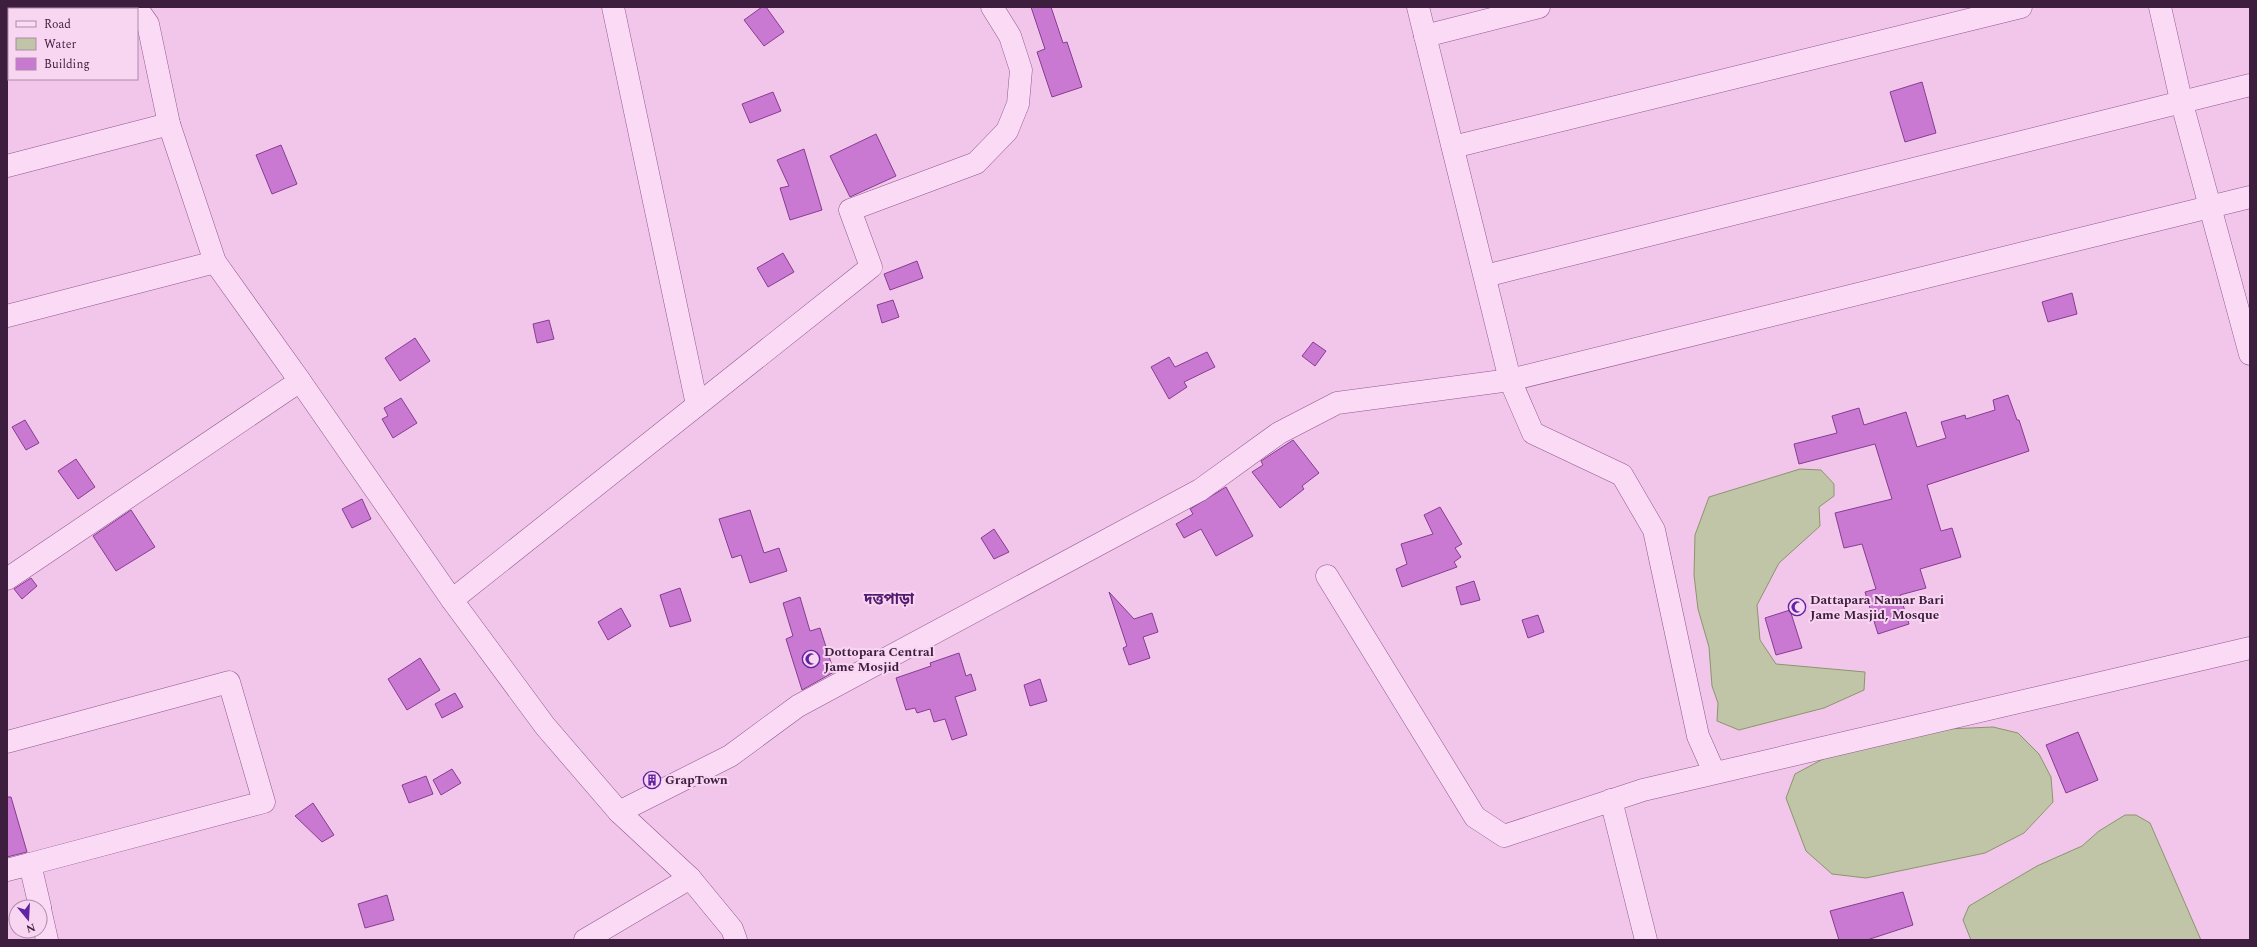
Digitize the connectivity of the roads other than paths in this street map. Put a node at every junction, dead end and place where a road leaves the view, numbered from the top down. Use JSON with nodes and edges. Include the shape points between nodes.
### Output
{"nodes":[{"id":1,"x":613,"y":7,"type":"edge"},
{"id":2,"x":992,"y":7,"type":"edge"},
{"id":3,"x":1418,"y":7,"type":"edge"},
{"id":4,"x":1539,"y":7,"type":"edge"},
{"id":5,"x":2021,"y":7,"type":"edge"},
{"id":6,"x":2160,"y":7,"type":"edge"},
{"id":7,"x":138,"y":10,"type":"edge"},
{"id":8,"x":1426,"y":36,"type":"junction"},
{"id":9,"x":2250,"y":85,"type":"edge"},
{"id":10,"x":2181,"y":100,"type":"junction"},
{"id":11,"x":169,"y":124,"type":"junction"},
{"id":12,"x":1453,"y":147,"type":"junction"},
{"id":13,"x":7,"y":166,"type":"edge"},
{"id":14,"x":2250,"y":197,"type":"edge"},
{"id":15,"x":2210,"y":207,"type":"junction"},
{"id":16,"x":215,"y":262,"type":"junction"},
{"id":17,"x":1484,"y":276,"type":"junction"},
{"id":18,"x":7,"y":316,"type":"edge"},
{"id":19,"x":2250,"y":354,"type":"edge"},
{"id":20,"x":1510,"y":380,"type":"junction"},
{"id":21,"x":300,"y":381,"type":"junction"},
{"id":22,"x":697,"y":405,"type":"junction"},
{"id":23,"x":1328,"y":576,"type":"dead end"},
{"id":24,"x":7,"y":579,"type":"edge"},
{"id":25,"x":452,"y":600,"type":"junction"},
{"id":26,"x":2250,"y":648,"type":"edge"},
{"id":27,"x":7,"y":742,"type":"edge"},
{"id":28,"x":1714,"y":772,"type":"junction"},
{"id":29,"x":1611,"y":800,"type":"junction"},
{"id":30,"x":619,"y":812,"type":"junction"},
{"id":31,"x":30,"y":864,"type":"junction"},
{"id":32,"x":7,"y":870,"type":"edge"},
{"id":33,"x":690,"y":878,"type":"junction"},
{"id":34,"x":38,"y":899,"type":"edge"},
{"id":35,"x":585,"y":940,"type":"edge"},
{"id":36,"x":736,"y":940,"type":"edge"},
{"id":37,"x":1646,"y":940,"type":"edge"}],
"edges":[{"from":1,"to":22,"type":"street"},
{"from":2,"to":22,"type":"street","via":[[1010,36],[1021,70],[1018,104],[1007,131],[976,163],[850,210],[871,267]]},
{"from":3,"to":8,"type":"street"},
{"from":4,"to":8,"type":"street"},
{"from":5,"to":12,"type":"street"},
{"from":6,"to":10,"type":"street"},
{"from":7,"to":11,"type":"street","via":[[148,24]]},
{"from":8,"to":12,"type":"street"},
{"from":9,"to":10,"type":"street"},
{"from":10,"to":15,"type":"street"},
{"from":10,"to":17,"type":"street"},
{"from":11,"to":13,"type":"street"},
{"from":11,"to":16,"type":"street"},
{"from":12,"to":17,"type":"street"},
{"from":14,"to":15,"type":"street"},
{"from":15,"to":19,"type":"street"},
{"from":15,"to":20,"type":"street"},
{"from":16,"to":18,"type":"street"},
{"from":16,"to":21,"type":"street"},
{"from":17,"to":20,"type":"street"},
{"from":20,"to":28,"type":"street","via":[[1533,433],[1622,475],[1654,530],[1698,736]]},
{"from":20,"to":30,"type":"street","via":[[1337,403],[1278,433],[1200,490],[798,706],[730,756]]},
{"from":21,"to":24,"type":"street"},
{"from":21,"to":25,"type":"street"},
{"from":22,"to":25,"type":"street"},
{"from":23,"to":29,"type":"street","via":[[1475,817],[1504,836]]},
{"from":25,"to":30,"type":"street","via":[[545,726]]},
{"from":26,"to":28,"type":"street"},
{"from":27,"to":31,"type":"street","via":[[229,682],[264,802]]},
{"from":28,"to":29,"type":"street"},
{"from":29,"to":37,"type":"street"},
{"from":30,"to":33,"type":"street"},
{"from":31,"to":32,"type":"street"},
{"from":31,"to":34,"type":"street"},
{"from":33,"to":35,"type":"street"},
{"from":33,"to":36,"type":"street","via":[[732,929]]}]}
